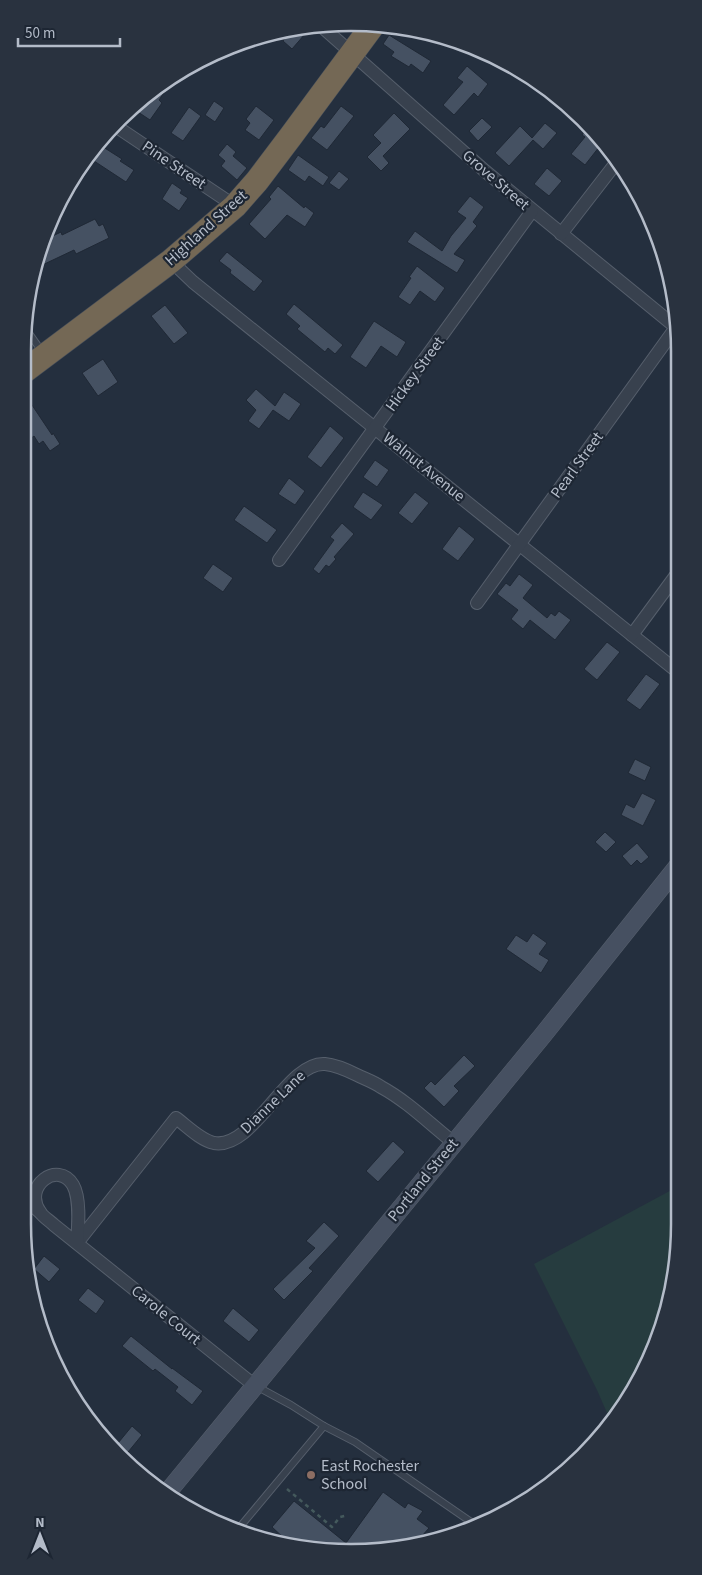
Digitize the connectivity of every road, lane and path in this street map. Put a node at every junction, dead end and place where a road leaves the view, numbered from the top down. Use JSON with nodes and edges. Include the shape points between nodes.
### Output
{"nodes":[{"id":1,"x":328,"y":32,"type":"edge"},
{"id":2,"x":368,"y":32,"type":"edge"},
{"id":3,"x":352,"y":54,"type":"junction"},
{"id":4,"x":121,"y":130,"type":"edge"},
{"id":5,"x":613,"y":167,"type":"edge"},
{"id":6,"x":235,"y":206,"type":"junction"},
{"id":7,"x":532,"y":211,"type":"junction"},
{"id":8,"x":561,"y":234,"type":"junction"},
{"id":9,"x":171,"y":261,"type":"junction"},
{"id":10,"x":669,"y":321,"type":"edge"},
{"id":11,"x":670,"y":335,"type":"edge"},
{"id":12,"x":32,"y":337,"type":"edge"},
{"id":13,"x":45,"y":356,"type":"junction"},
{"id":14,"x":31,"y":366,"type":"edge"},
{"id":15,"x":375,"y":428,"type":"junction"},
{"id":16,"x":520,"y":544,"type":"junction"},
{"id":17,"x":279,"y":560,"type":"dead end"},
{"id":18,"x":671,"y":583,"type":"edge"},
{"id":19,"x":476,"y":603,"type":"dead end"},
{"id":20,"x":632,"y":635,"type":"junction"},
{"id":21,"x":671,"y":666,"type":"edge"},
{"id":22,"x":671,"y":875,"type":"edge"},
{"id":23,"x":454,"y":1143,"type":"junction"},
{"id":24,"x":31,"y":1205,"type":"edge"},
{"id":25,"x":40,"y":1212,"type":"junction"},
{"id":26,"x":77,"y":1243,"type":"junction"},
{"id":27,"x":255,"y":1386,"type":"junction"},
{"id":28,"x":324,"y":1426,"type":"junction"},
{"id":29,"x":170,"y":1488,"type":"edge"},
{"id":30,"x":287,"y":1489,"type":"dead end"},
{"id":31,"x":348,"y":1514,"type":"dead end"},
{"id":32,"x":469,"y":1521,"type":"edge"},
{"id":33,"x":242,"y":1524,"type":"edge"}],
"edges":[{"from":1,"to":3,"type":"street","name":"Grove Street"},
{"from":2,"to":3,"type":"highway","name":"Highland Street"},
{"from":3,"to":6,"type":"highway","name":"Highland Street"},
{"from":3,"to":7,"type":"street","name":"Grove Street"},
{"from":4,"to":6,"type":"street","name":"Pine Street"},
{"from":5,"to":8,"type":"street"},
{"from":6,"to":9,"type":"highway","name":"Highland Street"},
{"from":7,"to":8,"type":"street","name":"Grove Street"},
{"from":7,"to":15,"type":"street","name":"Hickey Street"},
{"from":8,"to":10,"type":"street","name":"Grove Street"},
{"from":9,"to":13,"type":"highway","name":"Highland Street"},
{"from":9,"to":15,"type":"street","name":"Walnut Avenue","via":[[200,288]]},
{"from":11,"to":16,"type":"street","name":"Pearl Street"},
{"from":12,"to":13,"type":"lane"},
{"from":13,"to":14,"type":"highway","name":"Highland Street"},
{"from":15,"to":16,"type":"street","name":"Walnut Avenue"},
{"from":15,"to":17,"type":"street","name":"Hickey Street"},
{"from":16,"to":19,"type":"street","name":"Pearl Street"},
{"from":16,"to":20,"type":"street","name":"Walnut Avenue"},
{"from":18,"to":20,"type":"street"},
{"from":20,"to":21,"type":"street","name":"Walnut Avenue"},
{"from":22,"to":23,"type":"street","name":"Portland Street"},
{"from":23,"to":26,"type":"street","name":"Dianne Lane","via":[[382,1087],[324,1063],[310,1067],[250,1127],[225,1143],[203,1138],[176,1118]]},
{"from":23,"to":27,"type":"street","name":"Portland Street"},
{"from":24,"to":25,"type":"street","name":"Carole Court"},
{"from":25,"to":26,"type":"street","name":"Carole Court"},
{"from":25,"to":26,"type":"street","via":[[36,1188],[42,1180],[59,1175],[66,1178],[76,1195]]},
{"from":26,"to":27,"type":"street","name":"Carole Court"},
{"from":27,"to":28,"type":"lane"},
{"from":27,"to":29,"type":"street","name":"Portland Street"},
{"from":28,"to":32,"type":"lane","via":[[355,1442]]},
{"from":28,"to":33,"type":"lane"},
{"from":30,"to":31,"type":"path","via":[[332,1526]]}]}
